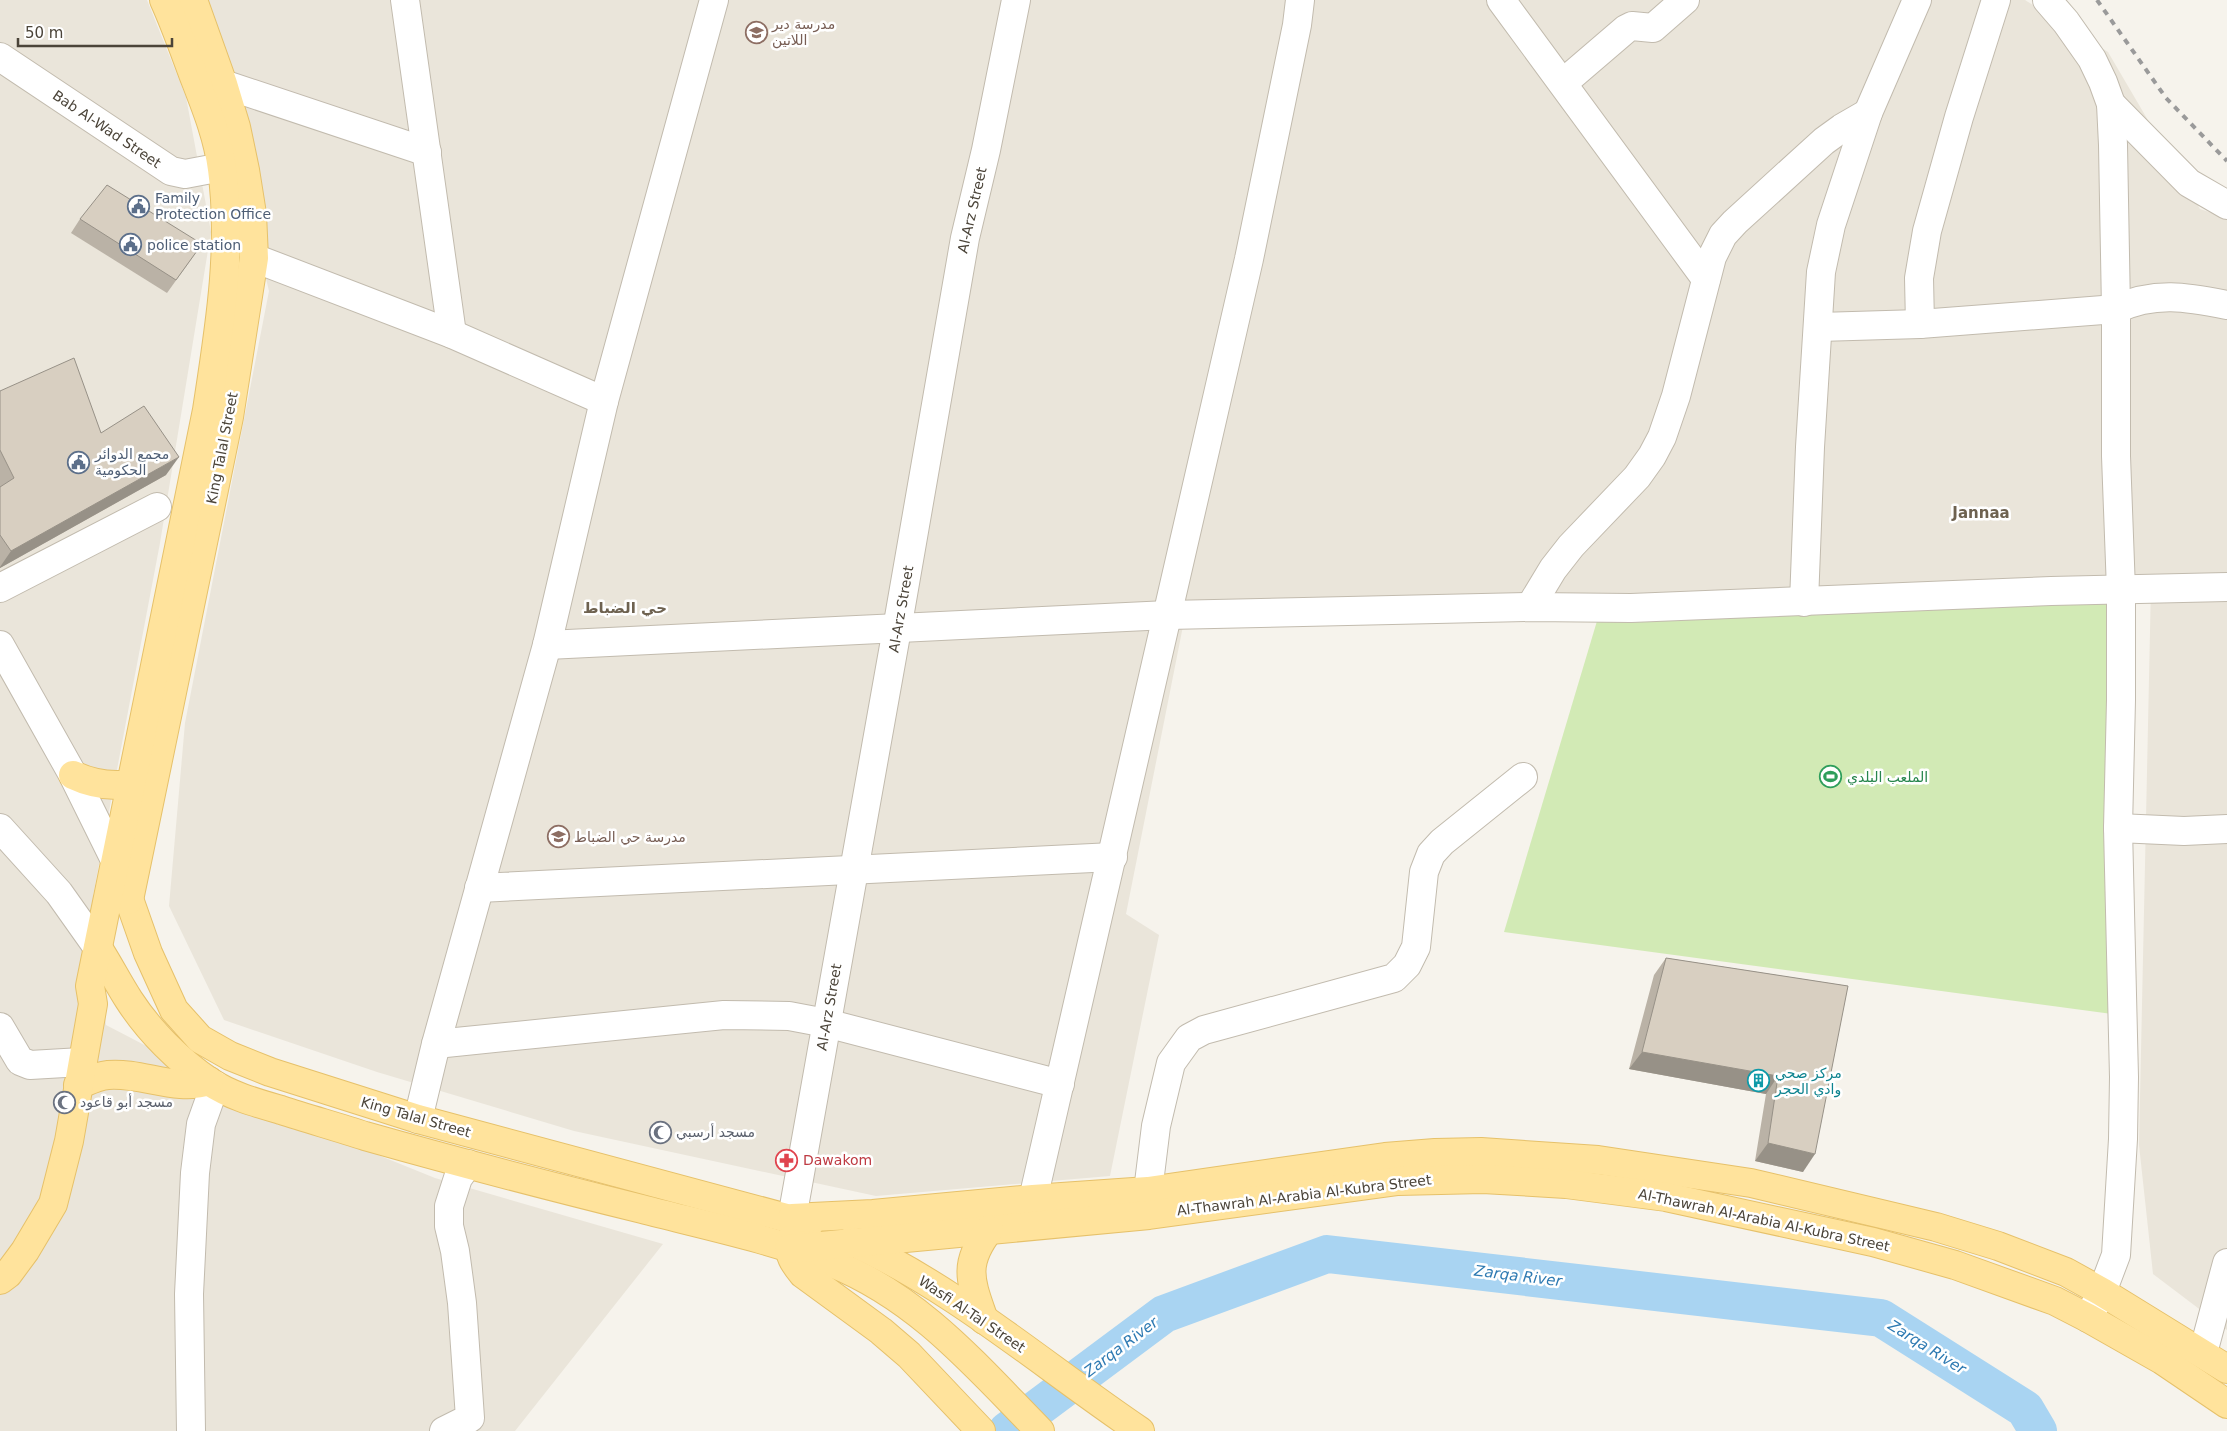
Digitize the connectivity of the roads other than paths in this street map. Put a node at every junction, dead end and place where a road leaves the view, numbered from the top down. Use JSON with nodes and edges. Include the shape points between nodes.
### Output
{"nodes":[{"id":1,"x":164,"y":0,"type":"edge"},
{"id":2,"x":193,"y":0,"type":"edge"},
{"id":3,"x":405,"y":0,"type":"edge"},
{"id":4,"x":714,"y":0,"type":"edge"},
{"id":5,"x":1016,"y":0,"type":"edge"},
{"id":6,"x":1300,"y":0,"type":"edge"},
{"id":7,"x":1501,"y":0,"type":"edge"},
{"id":8,"x":1685,"y":0,"type":"edge"},
{"id":9,"x":1918,"y":0,"type":"edge"},
{"id":10,"x":1996,"y":0,"type":"edge"},
{"id":11,"x":2047,"y":0,"type":"edge"},
{"id":12,"x":0,"y":57,"type":"edge"},
{"id":13,"x":1563,"y":83,"type":"junction"},
{"id":14,"x":223,"y":84,"type":"junction"},
{"id":15,"x":2111,"y":104,"type":"junction"},
{"id":16,"x":1868,"y":114,"type":"junction"},
{"id":17,"x":427,"y":152,"type":"junction"},
{"id":18,"x":222,"y":167,"type":"junction"},
{"id":19,"x":2227,"y":205,"type":"edge"},
{"id":20,"x":254,"y":258,"type":"junction"},
{"id":21,"x":1706,"y":279,"type":"junction"},
{"id":22,"x":2227,"y":305,"type":"edge"},
{"id":23,"x":2116,"y":309,"type":"junction"},
{"id":24,"x":1920,"y":324,"type":"junction"},
{"id":25,"x":1818,"y":327,"type":"junction"},
{"id":26,"x":452,"y":334,"type":"junction"},
{"id":27,"x":604,"y":401,"type":"junction"},
{"id":28,"x":157,"y":507,"type":"dead end"},
{"id":29,"x":2227,"y":587,"type":"edge"},
{"id":30,"x":0,"y":588,"type":"edge"},
{"id":31,"x":2121,"y":590,"type":"junction"},
{"id":32,"x":1804,"y":602,"type":"junction"},
{"id":33,"x":1530,"y":607,"type":"junction"},
{"id":34,"x":1168,"y":615,"type":"junction"},
{"id":35,"x":898,"y":629,"type":"junction"},
{"id":36,"x":0,"y":644,"type":"edge"},
{"id":37,"x":547,"y":645,"type":"junction"},
{"id":38,"x":73,"y":775,"type":"junction"},
{"id":39,"x":1523,"y":777,"type":"dead end"},
{"id":40,"x":131,"y":784,"type":"junction"},
{"id":41,"x":0,"y":828,"type":"edge"},
{"id":42,"x":2118,"y":828,"type":"junction"},
{"id":43,"x":2227,"y":829,"type":"edge"},
{"id":44,"x":1113,"y":857,"type":"junction"},
{"id":45,"x":116,"y":862,"type":"junction"},
{"id":46,"x":855,"y":871,"type":"junction"},
{"id":47,"x":479,"y":888,"type":"junction"},
{"id":48,"x":129,"y":898,"type":"junction"},
{"id":49,"x":104,"y":958,"type":"junction"},
{"id":50,"x":826,"y":1023,"type":"junction"},
{"id":51,"x":0,"y":1027,"type":"edge"},
{"id":52,"x":436,"y":1044,"type":"junction"},
{"id":53,"x":80,"y":1073,"type":"junction"},
{"id":54,"x":212,"y":1083,"type":"junction"},
{"id":55,"x":1060,"y":1084,"type":"junction"},
{"id":56,"x":418,"y":1119,"type":"junction"},
{"id":57,"x":468,"y":1164,"type":"junction"},
{"id":58,"x":1148,"y":1191,"type":"junction"},
{"id":59,"x":1033,"y":1198,"type":"junction"},
{"id":60,"x":792,"y":1218,"type":"junction"},
{"id":61,"x":989,"y":1230,"type":"junction"},
{"id":62,"x":854,"y":1242,"type":"junction"},
{"id":63,"x":789,"y":1249,"type":"junction"},
{"id":64,"x":2227,"y":1263,"type":"edge"},
{"id":65,"x":0,"y":1280,"type":"edge"},
{"id":66,"x":2102,"y":1292,"type":"junction"},
{"id":67,"x":2088,"y":1318,"type":"junction"},
{"id":68,"x":984,"y":1320,"type":"junction"},
{"id":69,"x":2203,"y":1353,"type":"junction"},
{"id":70,"x":2227,"y":1369,"type":"edge"},
{"id":71,"x":2227,"y":1404,"type":"edge"},
{"id":72,"x":469,"y":1425,"type":"edge"},
{"id":73,"x":191,"y":1431,"type":"edge"},
{"id":74,"x":444,"y":1431,"type":"edge"},
{"id":75,"x":981,"y":1431,"type":"edge"},
{"id":76,"x":1040,"y":1431,"type":"edge"},
{"id":77,"x":1140,"y":1431,"type":"edge"}],
"edges":[{"from":1,"to":18,"type":"main road","name":"King Talal Street","via":[[213,127]]},
{"from":2,"to":14,"type":"main road","name":"King Talal Street"},
{"from":3,"to":17,"type":"street"},
{"from":4,"to":27,"type":"street"},
{"from":5,"to":35,"type":"street","name":"Al-Arz Street","via":[[965,238]]},
{"from":6,"to":34,"type":"street","via":[[1249,259]]},
{"from":7,"to":13,"type":"street"},
{"from":8,"to":13,"type":"street","via":[[1653,28],[1632,26],[1626,29]]},
{"from":9,"to":16,"type":"street"},
{"from":10,"to":24,"type":"street","via":[[1927,231],[1919,278]]},
{"from":11,"to":15,"type":"street","via":[[2092,59]]},
{"from":12,"to":18,"type":"street","name":"Bab Al-Wad Street","via":[[171,171],[184,174]]},
{"from":13,"to":21,"type":"street"},
{"from":14,"to":17,"type":"street"},
{"from":14,"to":20,"type":"main road","name":"King Talal Street","via":[[245,170]]},
{"from":15,"to":19,"type":"street","via":[[2190,183]]},
{"from":15,"to":23,"type":"street"},
{"from":16,"to":21,"type":"street","via":[[1824,142],[1734,222],[1715,248]]},
{"from":16,"to":25,"type":"street","via":[[1831,225],[1821,272]]},
{"from":17,"to":26,"type":"street"},
{"from":18,"to":40,"type":"main road","name":"King Talal Street","via":[[226,252],[209,401]]},
{"from":20,"to":26,"type":"street"},
{"from":20,"to":48,"type":"main road","name":"King Talal Street","via":[[229,417]]},
{"from":21,"to":33,"type":"street","via":[[1676,396],[1652,456],[1637,477],[1571,546]]},
{"from":22,"to":23,"type":"street","via":[[2180,296],[2135,301]]},
{"from":23,"to":24,"type":"street"},
{"from":23,"to":31,"type":"street","via":[[2116,456]]},
{"from":24,"to":25,"type":"street"},
{"from":25,"to":32,"type":"street"},
{"from":26,"to":27,"type":"street"},
{"from":27,"to":37,"type":"street"},
{"from":28,"to":30,"type":"street"},
{"from":29,"to":31,"type":"street"},
{"from":31,"to":32,"type":"street"},
{"from":31,"to":42,"type":"street"},
{"from":32,"to":33,"type":"street","via":[[1631,608]]},
{"from":33,"to":34,"type":"street"},
{"from":34,"to":35,"type":"street"},
{"from":34,"to":44,"type":"street"},
{"from":35,"to":37,"type":"street"},
{"from":35,"to":46,"type":"street","name":"Al-Arz Street"},
{"from":36,"to":38,"type":"street"},
{"from":37,"to":47,"type":"street"},
{"from":38,"to":40,"type":"main road","via":[[95,784]]},
{"from":38,"to":45,"type":"street"},
{"from":39,"to":58,"type":"street","via":[[1431,854],[1424,872],[1416,947],[1407,965],[1394,978],[1204,1030],[1188,1038],[1171,1063],[1156,1126]]},
{"from":40,"to":45,"type":"main road","name":"King Talal Street"},
{"from":41,"to":49,"type":"street","via":[[59,894]]},
{"from":42,"to":43,"type":"street"},
{"from":42,"to":66,"type":"street","via":[[2123,1139],[2116,1255]]},
{"from":44,"to":46,"type":"street"},
{"from":44,"to":55,"type":"street"},
{"from":45,"to":48,"type":"main road","name":"King Talal Street"},
{"from":45,"to":49,"type":"main road","name":"King Talal Street"},
{"from":46,"to":47,"type":"street"},
{"from":46,"to":50,"type":"street","name":"Al-Arz Street"},
{"from":47,"to":52,"type":"street"},
{"from":48,"to":49,"type":"main road","name":"King Talal Street"},
{"from":48,"to":56,"type":"main road","name":"King Talal Street","via":[[163,990],[174,1010],[200,1039],[230,1056],[270,1072]]},
{"from":49,"to":53,"type":"main road","via":[[102,991],[93,1004]]},
{"from":49,"to":54,"type":"main road","via":[[145,1022],[166,1045]]},
{"from":50,"to":52,"type":"street","via":[[789,1016],[724,1015]]},
{"from":50,"to":55,"type":"street"},
{"from":50,"to":60,"type":"street","name":"Al-Arz Street"},
{"from":51,"to":53,"type":"street","via":[[20,1061]]},
{"from":52,"to":56,"type":"street"},
{"from":53,"to":54,"type":"main road","via":[[148,1078],[184,1085]]},
{"from":53,"to":65,"type":"main road","via":[[69,1141],[53,1204],[25,1251]]},
{"from":54,"to":57,"type":"main road","via":[[247,1100]]},
{"from":54,"to":73,"type":"street","via":[[201,1124],[195,1173],[189,1294]]},
{"from":55,"to":59,"type":"street"},
{"from":56,"to":60,"type":"main road","name":"King Talal Street"},
{"from":57,"to":63,"type":"main road"},
{"from":57,"to":72,"type":"street","via":[[458,1178],[450,1206],[449,1226],[462,1303]]},
{"from":58,"to":59,"type":"main road","name":"Al-Thawrah Al-Arabia Al-Kubra Street"},
{"from":58,"to":66,"type":"main road","name":"Al-Thawrah Al-Arabia Al-Kubra Street","via":[[1385,1157],[1436,1153],[1481,1152],[1598,1160],[1751,1183],[1936,1228],[2006,1249],[2066,1272]]},
{"from":59,"to":60,"type":"main road","name":"Al-Thawrah Al-Arabia Al-Kubra Street","via":[[873,1214]]},
{"from":60,"to":62,"type":"main road","name":"Wasfi Al-Tal Street"},
{"from":60,"to":63,"type":"main road"},
{"from":61,"to":62,"type":"main road","name":"Al-Thawrah Al-Arabia Al-Kubra Street"},
{"from":61,"to":67,"type":"main road","name":"Al-Thawrah Al-Arabia Al-Kubra Street","via":[[1149,1215],[1398,1181],[1483,1179],[1566,1184],[1666,1197],[1873,1242],[1955,1265],[2055,1301]]},
{"from":61,"to":68,"type":"main road","via":[[972,1258],[971,1273]]},
{"from":62,"to":63,"type":"main road","name":"Al-Thawrah Al-Arabia Al-Kubra Street"},
{"from":62,"to":68,"type":"main road","name":"Wasfi Al-Tal Street","via":[[898,1265]]},
{"from":63,"to":75,"type":"main road","via":[[793,1262],[803,1274],[888,1337]]},
{"from":63,"to":76,"type":"main road","name":"Wasfi Al-Tal Street","via":[[833,1263],[900,1300],[941,1331]]},
{"from":64,"to":69,"type":"street"},
{"from":66,"to":67,"type":"street"},
{"from":66,"to":69,"type":"main road","name":"Al-Thawrah Al-Arabia Al-Kubra Street"},
{"from":67,"to":71,"type":"main road","name":"Al-Thawrah Al-Arabia Al-Kubra Street","via":[[2162,1360]]},
{"from":68,"to":77,"type":"main road","name":"Wasfi Al-Tal Street"},
{"from":69,"to":70,"type":"main road","name":"Al-Thawrah Al-Arabia Al-Kubra Street"},
{"from":72,"to":74,"type":"street"}]}
